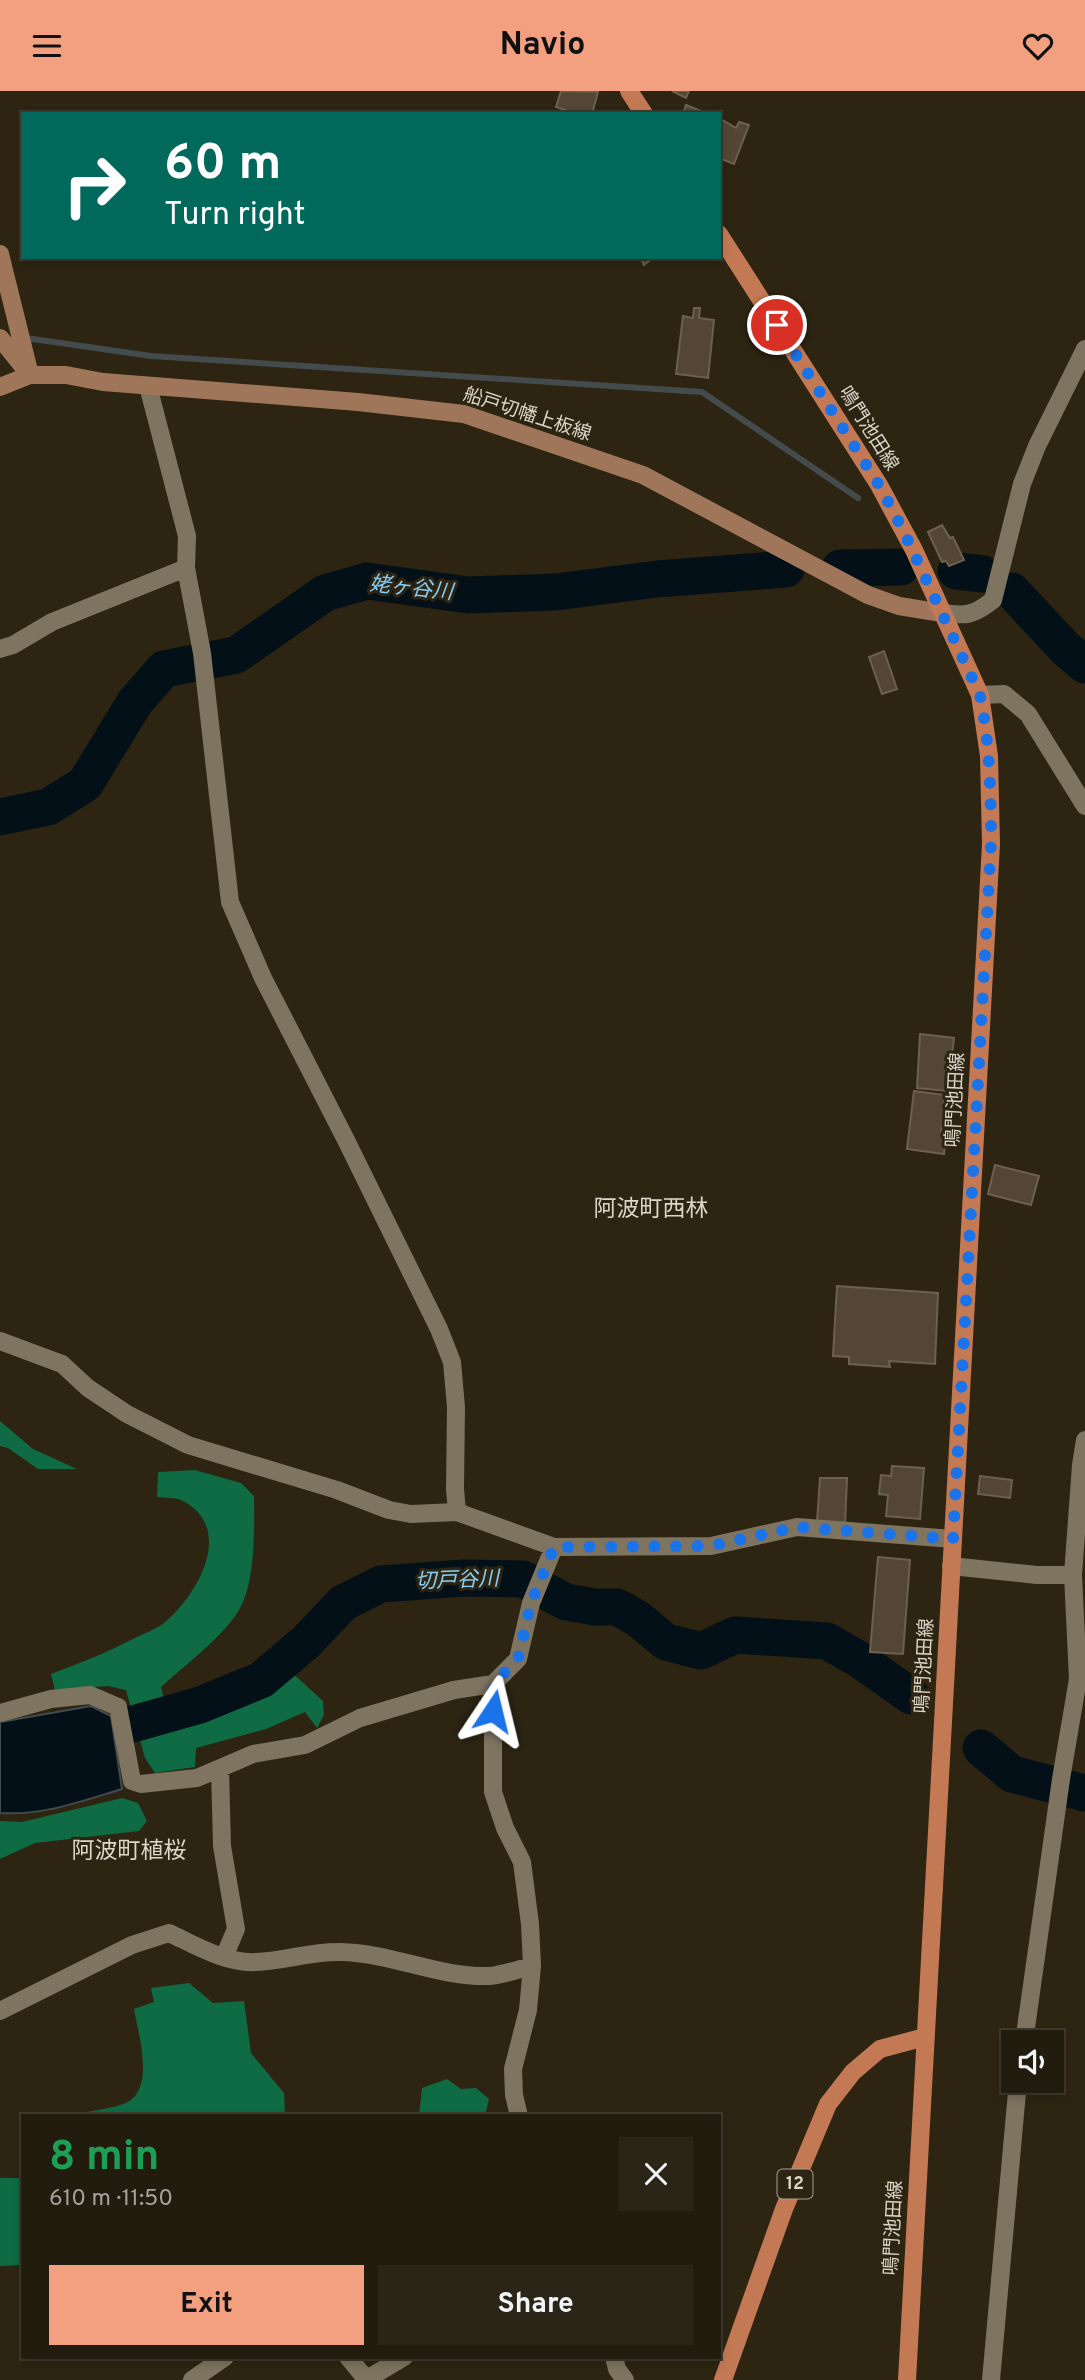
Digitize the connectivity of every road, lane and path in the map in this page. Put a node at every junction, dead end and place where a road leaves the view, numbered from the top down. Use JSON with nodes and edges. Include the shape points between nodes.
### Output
{"nodes":[{"id":1,"x":629,"y":91,"type":"edge"},
{"id":2,"x":643,"y":112,"type":"edge"},
{"id":3,"x":721,"y":237,"type":"edge"},
{"id":4,"x":0,"y":254,"type":"edge"},
{"id":5,"x":0,"y":338,"type":"edge"},
{"id":6,"x":1085,"y":349,"type":"edge"},
{"id":7,"x":30,"y":375,"type":"junction"},
{"id":8,"x":148,"y":386,"type":"junction"},
{"id":9,"x":0,"y":387,"type":"edge"},
{"id":10,"x":186,"y":568,"type":"junction"},
{"id":11,"x":942,"y":613,"type":"junction"},
{"id":12,"x":0,"y":649,"type":"edge"},
{"id":13,"x":980,"y":695,"type":"junction"},
{"id":14,"x":1085,"y":806,"type":"edge"},
{"id":15,"x":0,"y":1341,"type":"edge"},
{"id":16,"x":1085,"y":1440,"type":"edge"},
{"id":17,"x":457,"y":1512,"type":"junction"},
{"id":18,"x":953,"y":1539,"type":"junction"},
{"id":19,"x":554,"y":1547,"type":"junction"},
{"id":20,"x":951,"y":1566,"type":"junction"},
{"id":21,"x":1073,"y":1575,"type":"junction"},
{"id":22,"x":493,"y":1684,"type":"junction"},
{"id":23,"x":0,"y":1713,"type":"edge"},
{"id":24,"x":220,"y":1769,"type":"junction"},
{"id":25,"x":224,"y":1957,"type":"junction"},
{"id":26,"x":532,"y":1966,"type":"junction"},
{"id":27,"x":0,"y":2011,"type":"edge"},
{"id":28,"x":1026,"y":2030,"type":"edge"},
{"id":29,"x":925,"y":2037,"type":"junction"},
{"id":30,"x":1016,"y":2093,"type":"edge"},
{"id":31,"x":519,"y":2114,"type":"edge"},
{"id":32,"x":222,"y":2359,"type":"edge"},
{"id":33,"x":350,"y":2359,"type":"edge"},
{"id":34,"x":401,"y":2359,"type":"edge"},
{"id":35,"x":614,"y":2359,"type":"edge"},
{"id":36,"x":192,"y":2380,"type":"edge"},
{"id":37,"x":367,"y":2380,"type":"edge"},
{"id":38,"x":625,"y":2380,"type":"edge"},
{"id":39,"x":723,"y":2380,"type":"edge"},
{"id":40,"x":907,"y":2380,"type":"edge"},
{"id":41,"x":991,"y":2380,"type":"edge"}],
"edges":[{"from":1,"to":2,"type":"main road"},
{"from":3,"to":11,"type":"main road","name":"鳴門池田線","via":[[879,485]]},
{"from":4,"to":7,"type":"main road"},
{"from":5,"to":7,"type":"main road"},
{"from":6,"to":11,"type":"street","via":[[1022,484],[993,600],[978,612]]},
{"from":7,"to":8,"type":"main road","name":"船戸切幡上板線"},
{"from":7,"to":9,"type":"main road"},
{"from":8,"to":10,"type":"street","via":[[187,536]]},
{"from":8,"to":11,"type":"main road","name":"船戸切幡上板線","via":[[464,414],[643,475],[869,595]]},
{"from":10,"to":12,"type":"street","via":[[52,622]]},
{"from":10,"to":17,"type":"street","via":[[203,661],[230,902],[452,1362]]},
{"from":11,"to":13,"type":"main road","name":"鳴門池田線"},
{"from":13,"to":14,"type":"street","via":[[1004,694],[1028,714]]},
{"from":13,"to":18,"type":"main road","name":"鳴門池田線","via":[[989,756],[991,844]]},
{"from":15,"to":17,"type":"street","via":[[62,1364],[127,1414],[188,1445],[389,1510]]},
{"from":16,"to":21,"type":"street"},
{"from":17,"to":19,"type":"street"},
{"from":18,"to":19,"type":"street","via":[[797,1527],[711,1546]]},
{"from":18,"to":20,"type":"main road","name":"鳴門池田線"},
{"from":19,"to":22,"type":"street","via":[[531,1603],[518,1659]]},
{"from":20,"to":21,"type":"street"},
{"from":20,"to":29,"type":"main road","name":"鳴門池田線"},
{"from":21,"to":28,"type":"street","via":[[1078,1679]]},
{"from":22,"to":24,"type":"street","via":[[414,1702],[360,1719],[305,1745],[253,1754]]},
{"from":22,"to":26,"type":"street","via":[[493,1792],[522,1861]]},
{"from":23,"to":24,"type":"street","via":[[51,1699],[90,1695],[118,1707],[132,1781],[197,1778]]},
{"from":24,"to":25,"type":"street","via":[[222,1846],[236,1929]]},
{"from":25,"to":26,"type":"street","via":[[254,1963],[341,1952],[491,1976]]},
{"from":25,"to":27,"type":"street","via":[[169,1933],[132,1945]]},
{"from":26,"to":31,"type":"street","via":[[528,2010],[513,2069]]},
{"from":29,"to":39,"type":"main road","number":"12","via":[[880,2049],[853,2072],[828,2104],[784,2209]]},
{"from":29,"to":40,"type":"main road","name":"鳴門池田線"},
{"from":30,"to":41,"type":"street"},
{"from":32,"to":36,"type":"street"},
{"from":33,"to":37,"type":"street"},
{"from":34,"to":37,"type":"street"},
{"from":35,"to":38,"type":"street"}]}
